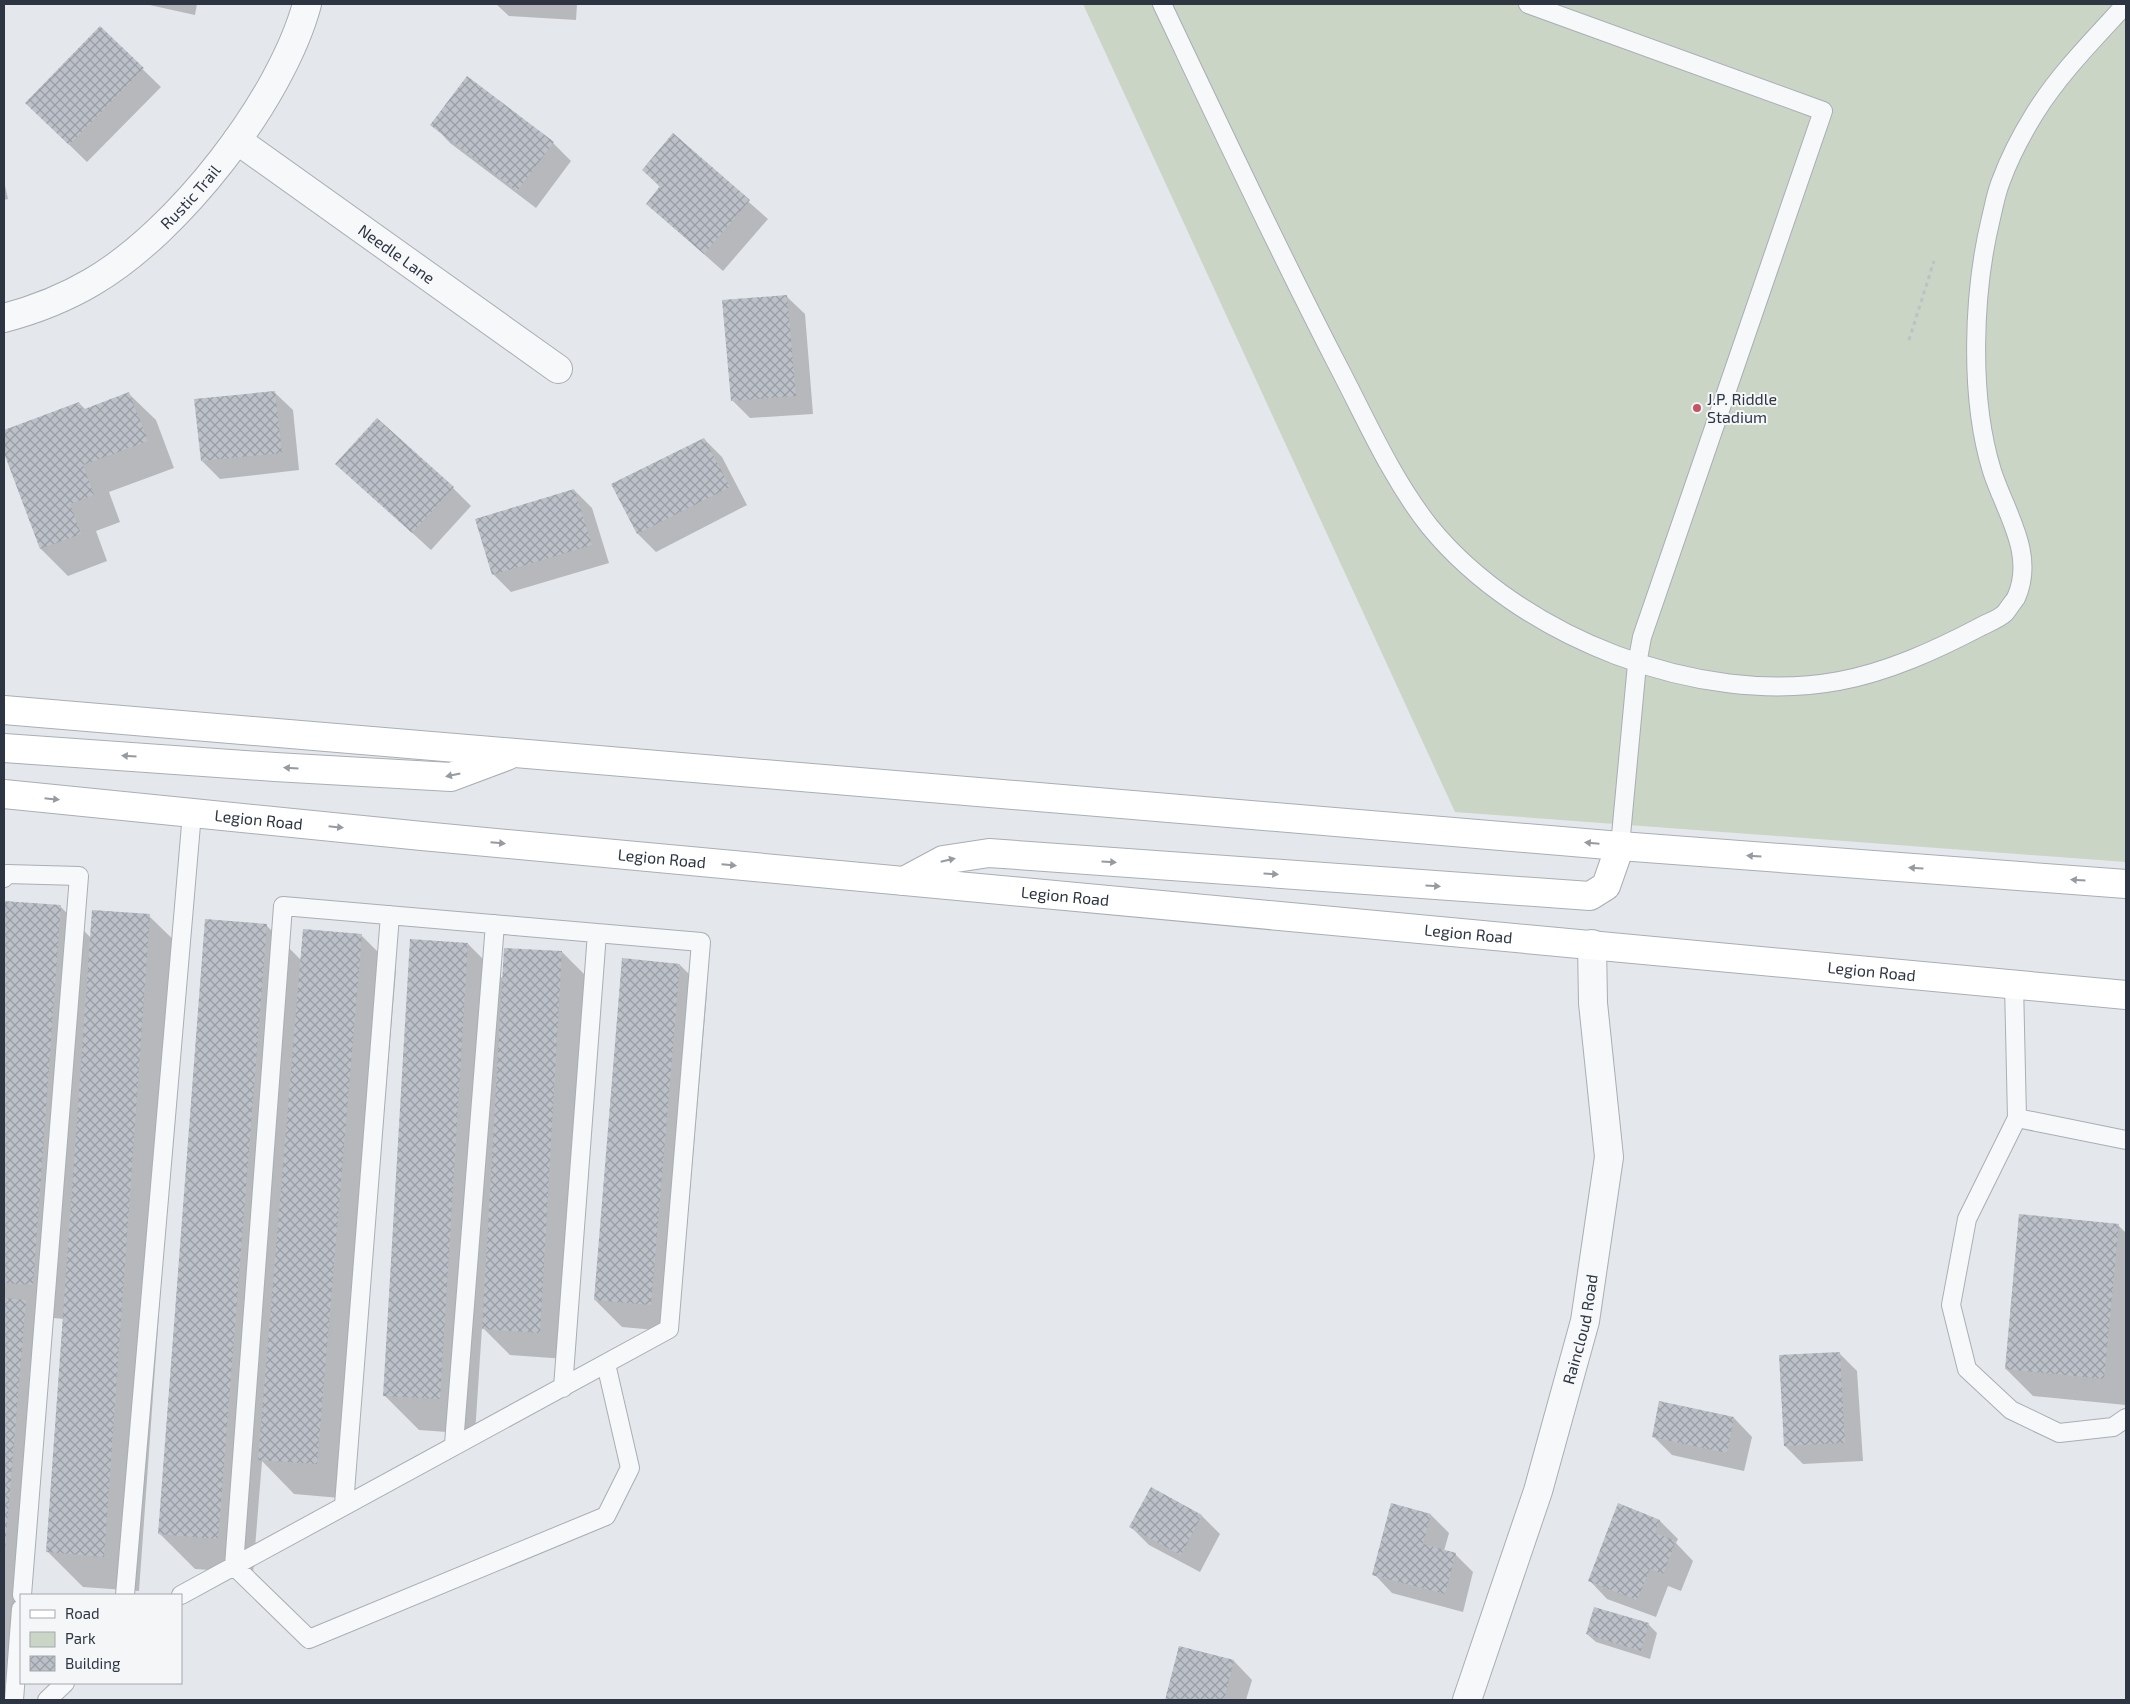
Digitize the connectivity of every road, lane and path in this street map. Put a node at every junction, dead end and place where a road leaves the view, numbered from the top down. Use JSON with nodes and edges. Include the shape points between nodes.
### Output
{"nodes":[{"id":1,"x":306,"y":4,"type":"edge"},
{"id":2,"x":1162,"y":4,"type":"edge"},
{"id":3,"x":1528,"y":4,"type":"edge"},
{"id":4,"x":2126,"y":4,"type":"edge"},
{"id":5,"x":237,"y":140,"type":"junction"},
{"id":6,"x":1934,"y":261,"type":"dead end"},
{"id":7,"x":4,"y":318,"type":"edge"},
{"id":8,"x":1909,"y":340,"type":"dead end"},
{"id":9,"x":558,"y":369,"type":"dead end"},
{"id":10,"x":1637,"y":664,"type":"junction"},
{"id":11,"x":4,"y":710,"type":"edge"},
{"id":12,"x":4,"y":748,"type":"edge"},
{"id":13,"x":516,"y":753,"type":"junction"},
{"id":14,"x":4,"y":794,"type":"edge"},
{"id":15,"x":192,"y":813,"type":"junction"},
{"id":16,"x":1620,"y":846,"type":"junction"},
{"id":17,"x":4,"y":878,"type":"edge"},
{"id":18,"x":904,"y":881,"type":"junction"},
{"id":19,"x":2126,"y":884,"type":"edge"},
{"id":20,"x":390,"y":915,"type":"junction"},
{"id":21,"x":495,"y":924,"type":"junction"},
{"id":22,"x":598,"y":933,"type":"junction"},
{"id":23,"x":1592,"y":944,"type":"junction"},
{"id":24,"x":2014,"y":984,"type":"junction"},
{"id":25,"x":2126,"y":995,"type":"edge"},
{"id":26,"x":2017,"y":1118,"type":"junction"},
{"id":27,"x":2126,"y":1140,"type":"edge"},
{"id":28,"x":606,"y":1364,"type":"junction"},
{"id":29,"x":563,"y":1388,"type":"junction"},
{"id":30,"x":2126,"y":1418,"type":"edge"},
{"id":31,"x":454,"y":1444,"type":"junction"},
{"id":32,"x":344,"y":1505,"type":"junction"},
{"id":33,"x":234,"y":1566,"type":"junction"},
{"id":34,"x":22,"y":1594,"type":"edge"},
{"id":35,"x":125,"y":1594,"type":"edge"},
{"id":36,"x":182,"y":1594,"type":"edge"},
{"id":37,"x":20,"y":1623,"type":"edge"},
{"id":38,"x":64,"y":1684,"type":"edge"},
{"id":39,"x":14,"y":1700,"type":"edge"},
{"id":40,"x":47,"y":1700,"type":"edge"},
{"id":41,"x":1467,"y":1700,"type":"edge"}],
"edges":[{"from":1,"to":5,"type":"street","name":"Rustic Trail","via":[[301,24],[274,83]]},
{"from":2,"to":10,"type":"lane","via":[[1292,279],[1395,475],[1431,528],[1474,570],[1526,612]]},
{"from":3,"to":10,"type":"lane","via":[[1823,112],[1642,637]]},
{"from":4,"to":10,"type":"lane","via":[[2069,67],[2035,114],[2000,182],[1983,252],[1976,318],[1981,412],[1992,472],[2020,544],[2023,563],[2016,599],[2005,613],[1952,642],[1891,667],[1809,686],[1732,684]]},
{"from":5,"to":7,"type":"street","name":"Rustic Trail","via":[[185,204],[145,244],[92,282],[32,310]]},
{"from":5,"to":9,"type":"street","name":"Needle Lane"},
{"from":6,"to":8,"type":"path"},
{"from":10,"to":16,"type":"lane"},
{"from":11,"to":13,"type":"main road"},
{"from":13,"to":12,"type":"main road","one_way":true,"via":[[451,777]]},
{"from":16,"to":13,"type":"main road","one_way":true},
{"from":14,"to":15,"type":"main road","name":"Legion Road","one_way":true},
{"from":15,"to":18,"type":"main road","name":"Legion Road","one_way":true},
{"from":15,"to":35,"type":"lane"},
{"from":18,"to":16,"type":"main road","one_way":true,"via":[[943,860],[989,853],[1590,896],[1606,886]]},
{"from":19,"to":16,"type":"main road","one_way":true},
{"from":17,"to":34,"type":"lane","via":[[7,874],[79,876]]},
{"from":18,"to":23,"type":"main road","name":"Legion Road"},
{"from":20,"to":21,"type":"lane"},
{"from":20,"to":32,"type":"lane"},
{"from":20,"to":33,"type":"lane","via":[[283,906]]},
{"from":21,"to":22,"type":"lane"},
{"from":21,"to":31,"type":"lane"},
{"from":22,"to":28,"type":"lane","via":[[701,942],[669,1329]]},
{"from":22,"to":29,"type":"lane"},
{"from":23,"to":24,"type":"main road","name":"Legion Road"},
{"from":23,"to":41,"type":"street","name":"Raincloud Road","via":[[1593,1003],[1609,1157],[1585,1321],[1538,1491]]},
{"from":24,"to":25,"type":"main road","name":"Legion Road"},
{"from":24,"to":26,"type":"lane"},
{"from":26,"to":27,"type":"lane"},
{"from":26,"to":30,"type":"lane","via":[[1967,1219],[1951,1305],[1968,1369],[2011,1410],[2059,1432],[2113,1427]]},
{"from":28,"to":29,"type":"lane"},
{"from":28,"to":33,"type":"lane","via":[[630,1468],[606,1516],[309,1639]]},
{"from":29,"to":31,"type":"lane"},
{"from":31,"to":32,"type":"lane"},
{"from":32,"to":33,"type":"lane"},
{"from":33,"to":36,"type":"lane"},
{"from":37,"to":39,"type":"lane"},
{"from":38,"to":40,"type":"lane"}]}
